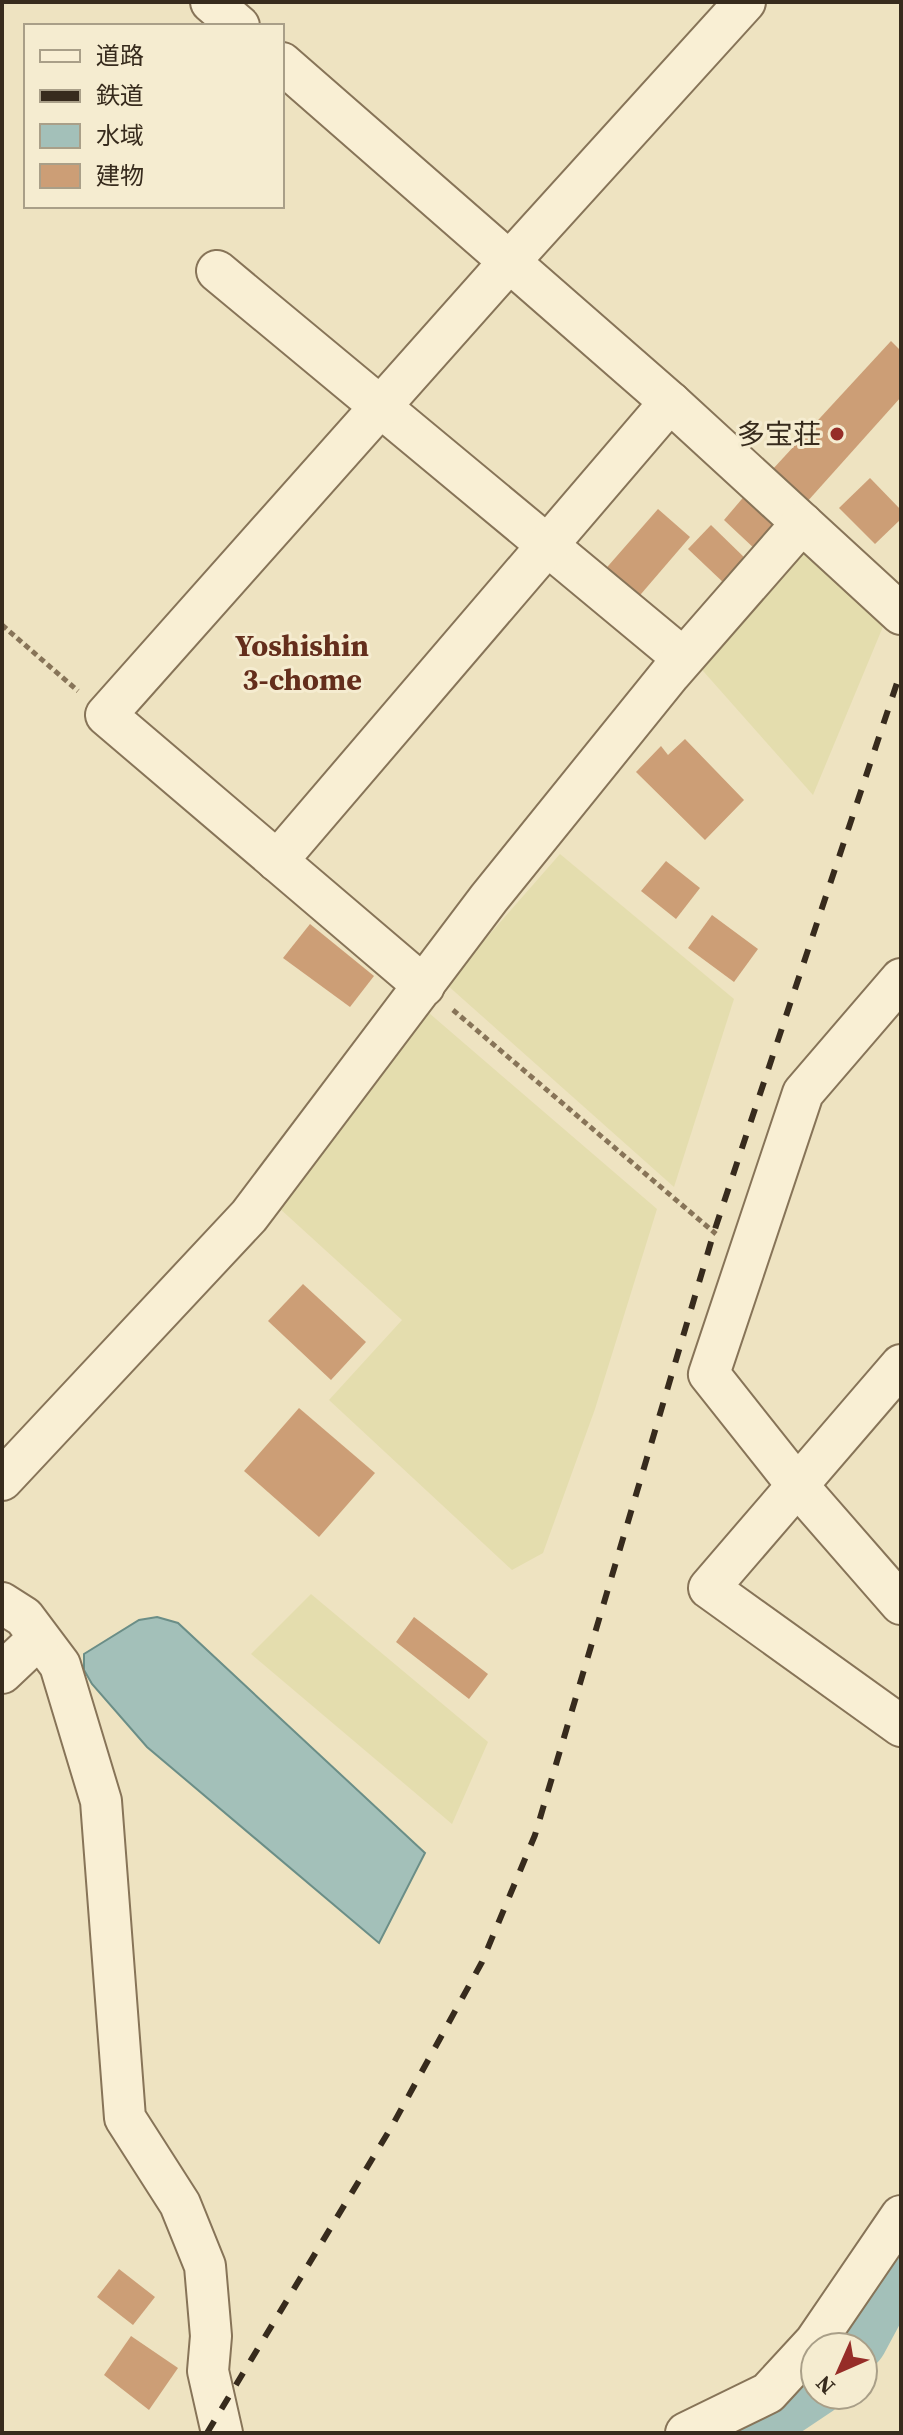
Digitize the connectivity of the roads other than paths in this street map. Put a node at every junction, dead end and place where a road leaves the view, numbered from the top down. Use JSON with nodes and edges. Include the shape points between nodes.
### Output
{"nodes":[{"id":1,"x":211,"y":2,"type":"edge"},
{"id":2,"x":745,"y":2,"type":"edge"},
{"id":3,"x":237,"y":24,"type":"edge"},
{"id":4,"x":284,"y":65,"type":"edge"},
{"id":5,"x":510,"y":261,"type":"junction"},
{"id":6,"x":217,"y":271,"type":"dead end"},
{"id":7,"x":670,"y":402,"type":"junction"},
{"id":8,"x":381,"y":407,"type":"junction"},
{"id":9,"x":802,"y":523,"type":"junction"},
{"id":10,"x":548,"y":545,"type":"junction"},
{"id":11,"x":901,"y":614,"type":"edge"},
{"id":12,"x":683,"y":658,"type":"junction"},
{"id":13,"x":277,"y":861,"type":"junction"},
{"id":14,"x":901,"y":979,"type":"edge"},
{"id":15,"x":424,"y":986,"type":"junction"},
{"id":16,"x":901,"y":1365,"type":"edge"},
{"id":17,"x":2,"y":1480,"type":"edge"},
{"id":18,"x":797,"y":1485,"type":"junction"},
{"id":19,"x":2,"y":1603,"type":"edge"},
{"id":20,"x":901,"y":1604,"type":"edge"},
{"id":21,"x":39,"y":1638,"type":"junction"},
{"id":22,"x":2,"y":1673,"type":"edge"},
{"id":23,"x":901,"y":1726,"type":"edge"},
{"id":24,"x":901,"y":2216,"type":"edge"},
{"id":25,"x":222,"y":2433,"type":"edge"},
{"id":26,"x":686,"y":2433,"type":"edge"}],
"edges":[{"from":1,"to":3,"type":"street"},
{"from":2,"to":5,"type":"street"},
{"from":4,"to":5,"type":"street"},
{"from":5,"to":7,"type":"street"},
{"from":5,"to":8,"type":"street"},
{"from":6,"to":8,"type":"street"},
{"from":7,"to":9,"type":"street"},
{"from":7,"to":10,"type":"street"},
{"from":8,"to":10,"type":"street"},
{"from":8,"to":13,"type":"street","via":[[106,715]]},
{"from":9,"to":11,"type":"street"},
{"from":9,"to":12,"type":"street"},
{"from":10,"to":12,"type":"street"},
{"from":10,"to":13,"type":"street"},
{"from":12,"to":15,"type":"street"},
{"from":13,"to":15,"type":"street"},
{"from":14,"to":18,"type":"street","via":[[803,1093],[709,1374]]},
{"from":15,"to":17,"type":"street","via":[[249,1216]]},
{"from":16,"to":18,"type":"street"},
{"from":18,"to":20,"type":"street"},
{"from":18,"to":23,"type":"street","via":[[709,1588]]},
{"from":19,"to":21,"type":"street","via":[[24,1617]]},
{"from":21,"to":22,"type":"street"},
{"from":21,"to":25,"type":"street","via":[[60,1665],[101,1801],[125,2118],[180,2204],[205,2266],[208,2371]]},
{"from":24,"to":26,"type":"street","via":[[815,2342],[768,2393]]}]}
